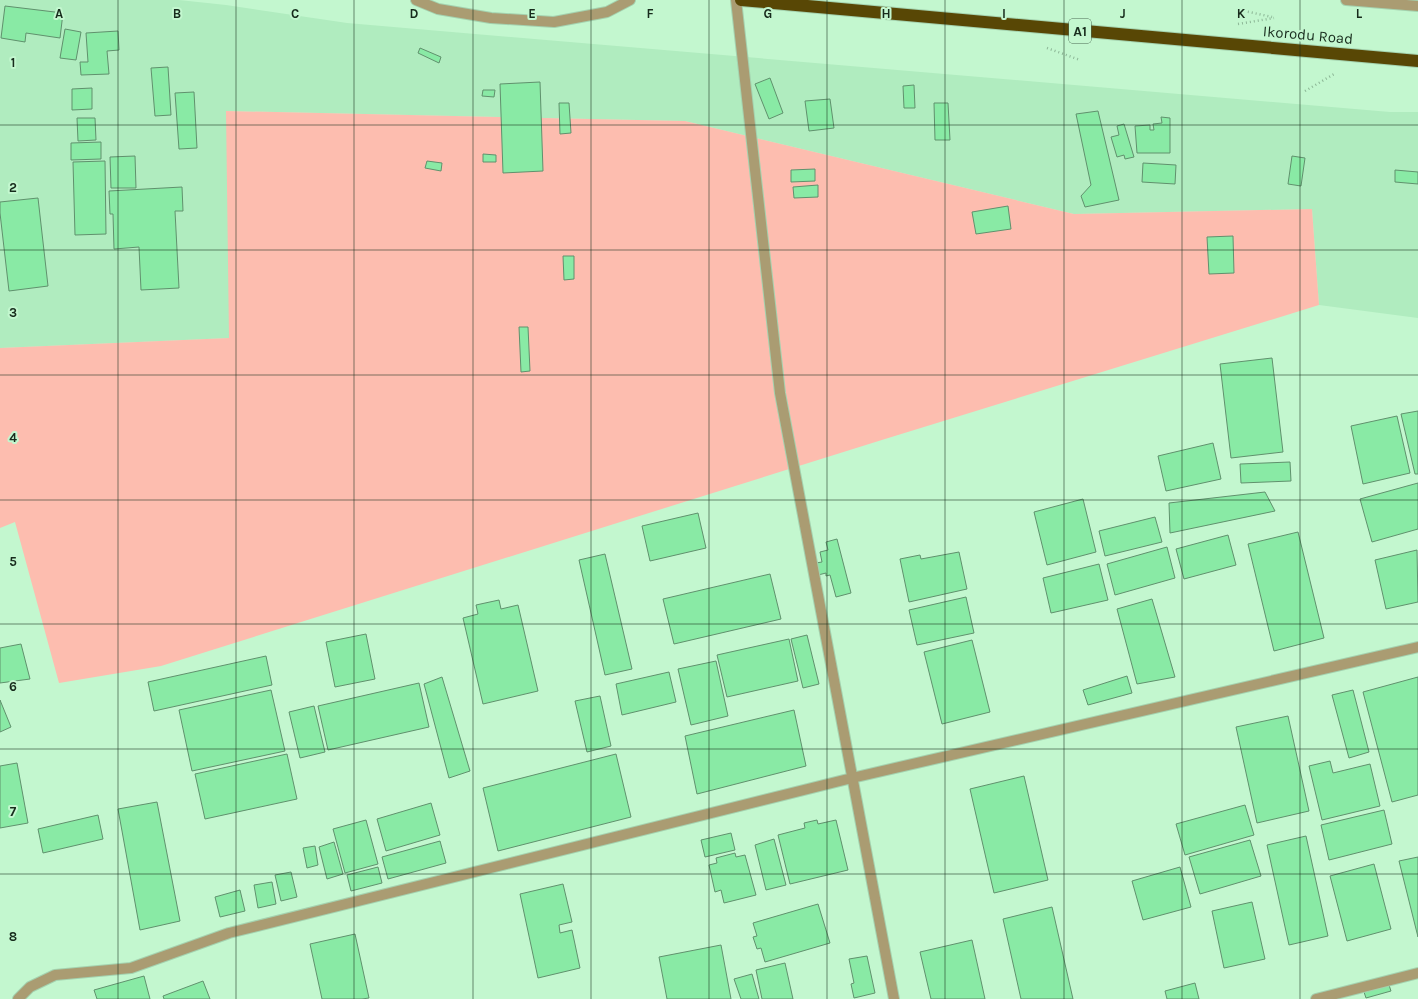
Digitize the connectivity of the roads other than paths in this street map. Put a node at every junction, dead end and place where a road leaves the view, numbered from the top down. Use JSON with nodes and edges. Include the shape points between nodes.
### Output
{"nodes":[{"id":1,"x":416,"y":0,"type":"edge"},
{"id":2,"x":630,"y":0,"type":"edge"},
{"id":3,"x":736,"y":0,"type":"edge"},
{"id":4,"x":742,"y":0,"type":"edge"},
{"id":5,"x":1346,"y":0,"type":"edge"},
{"id":6,"x":1418,"y":6,"type":"edge"},
{"id":7,"x":1418,"y":61,"type":"edge"},
{"id":8,"x":1418,"y":647,"type":"edge"},
{"id":9,"x":852,"y":778,"type":"junction"},
{"id":10,"x":1418,"y":973,"type":"edge"},
{"id":11,"x":18,"y":999,"type":"edge"},
{"id":12,"x":894,"y":999,"type":"edge"},
{"id":13,"x":1316,"y":999,"type":"edge"}],
"edges":[{"from":1,"to":2,"type":"street","via":[[438,9],[491,18],[554,22],[607,12]]},
{"from":3,"to":9,"type":"street","via":[[780,393]]},
{"from":4,"to":7,"type":"highway","name":"Ikorodu Road","number":"A1"},
{"from":5,"to":6,"type":"street"},
{"from":8,"to":9,"type":"street"},
{"from":9,"to":11,"type":"street","via":[[229,933],[131,968],[55,975],[30,987]]},
{"from":9,"to":12,"type":"street"},
{"from":10,"to":13,"type":"street"}]}
